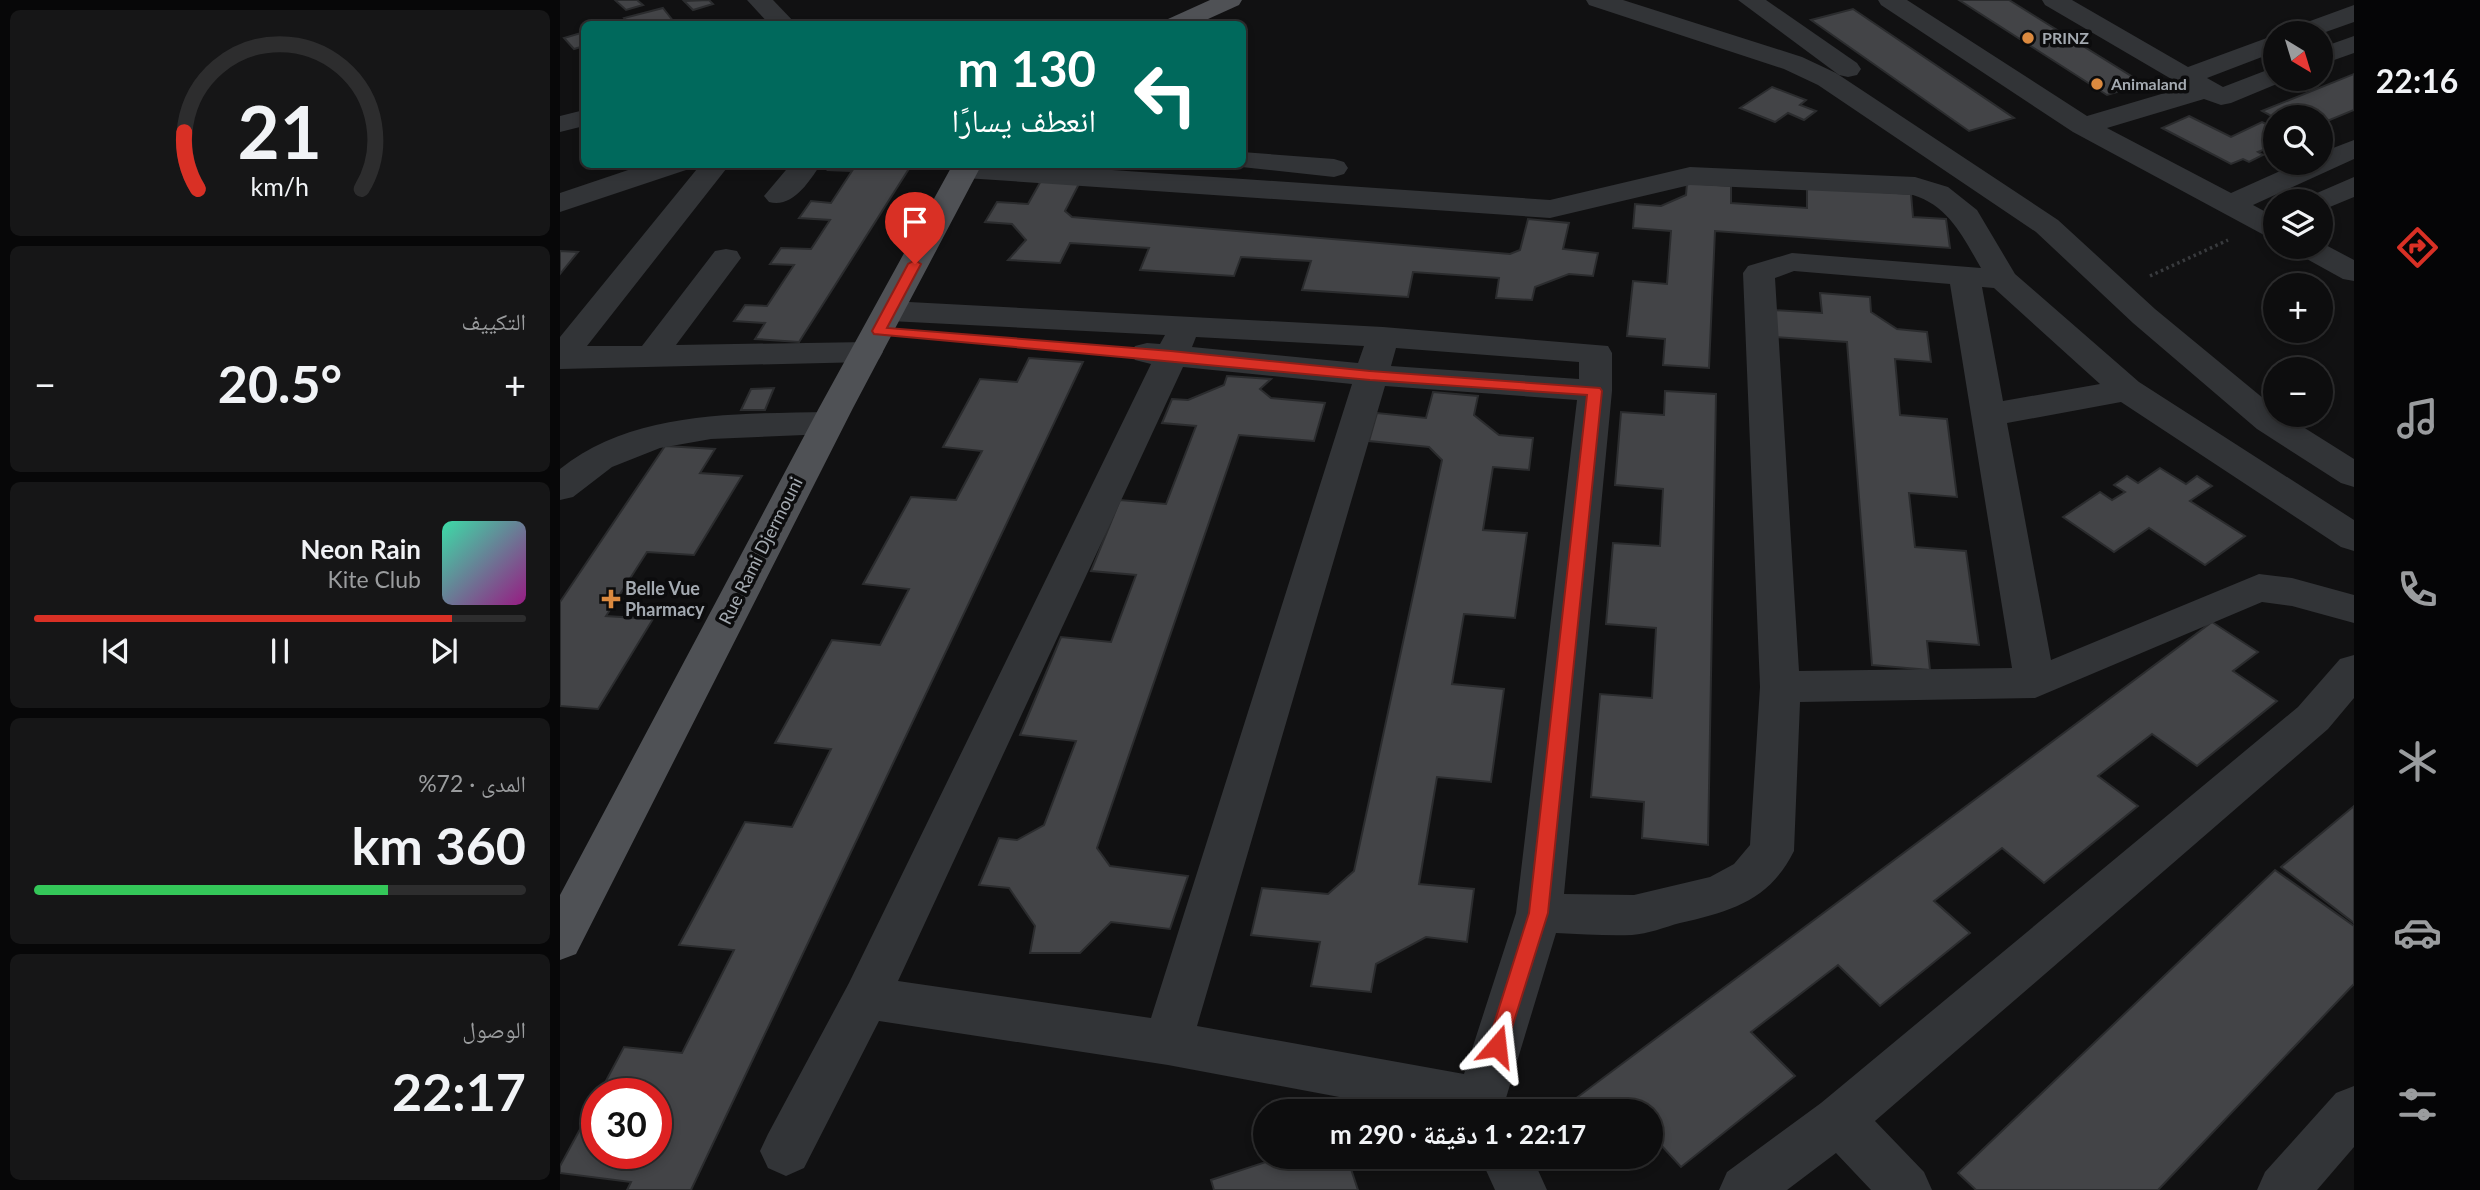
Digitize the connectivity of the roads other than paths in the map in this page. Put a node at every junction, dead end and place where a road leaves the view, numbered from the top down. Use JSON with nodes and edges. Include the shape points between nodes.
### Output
{"nodes":[{"id":1,"x":758,"y":0,"type":"edge"},
{"id":2,"x":1230,"y":0,"type":"edge"},
{"id":3,"x":1598,"y":0,"type":"edge"},
{"id":4,"x":1890,"y":0,"type":"edge"},
{"id":5,"x":2054,"y":0,"type":"edge"},
{"id":6,"x":1761,"y":2,"type":"edge"},
{"id":7,"x":2354,"y":13,"type":"edge"},
{"id":8,"x":780,"y":21,"type":"edge"},
{"id":9,"x":1184,"y":21,"type":"edge"},
{"id":10,"x":2333,"y":21,"type":"edge"},
{"id":11,"x":2354,"y":44,"type":"edge"},
{"id":12,"x":2263,"y":49,"type":"edge"},
{"id":13,"x":2333,"y":53,"type":"edge"},
{"id":14,"x":2263,"y":80,"type":"edge"},
{"id":15,"x":2196,"y":83,"type":"junction"},
{"id":16,"x":581,"y":119,"type":"edge"},
{"id":17,"x":560,"y":124,"type":"edge"},
{"id":18,"x":2083,"y":126,"type":"junction"},
{"id":19,"x":2354,"y":148,"type":"edge"},
{"id":20,"x":1246,"y":160,"type":"edge"},
{"id":21,"x":664,"y":168,"type":"edge"},
{"id":22,"x":713,"y":168,"type":"edge"},
{"id":23,"x":804,"y":168,"type":"edge"},
{"id":24,"x":966,"y":168,"type":"edge"},
{"id":25,"x":998,"y":168,"type":"edge"},
{"id":26,"x":1089,"y":171,"type":"edge"},
{"id":27,"x":1434,"y":177,"type":"dead end"},
{"id":28,"x":1988,"y":186,"type":"junction"},
{"id":29,"x":2354,"y":186,"type":"edge"},
{"id":30,"x":779,"y":196,"type":"dead end"},
{"id":31,"x":2333,"y":196,"type":"edge"},
{"id":32,"x":560,"y":203,"type":"edge"},
{"id":33,"x":2229,"y":205,"type":"junction"},
{"id":34,"x":2263,"y":222,"type":"edge"},
{"id":35,"x":726,"y":258,"type":"dead end"},
{"id":36,"x":2330,"y":259,"type":"edge"},
{"id":37,"x":2354,"y":272,"type":"edge"},
{"id":38,"x":1964,"y":275,"type":"junction"},
{"id":39,"x":2003,"y":279,"type":"junction"},
{"id":40,"x":878,"y":332,"type":"junction"},
{"id":41,"x":1383,"y":337,"type":"junction"},
{"id":42,"x":1177,"y":342,"type":"junction"},
{"id":43,"x":651,"y":356,"type":"junction"},
{"id":44,"x":562,"y":358,"type":"edge"},
{"id":45,"x":1370,"y":376,"type":"junction"},
{"id":46,"x":2127,"y":390,"type":"junction"},
{"id":47,"x":1595,"y":391,"type":"junction"},
{"id":48,"x":1989,"y":415,"type":"junction"},
{"id":49,"x":828,"y":423,"type":"junction"},
{"id":50,"x":2354,"y":475,"type":"edge"},
{"id":51,"x":560,"y":488,"type":"edge"},
{"id":52,"x":2354,"y":538,"type":"edge"},
{"id":53,"x":2354,"y":609,"type":"edge"},
{"id":54,"x":2354,"y":670,"type":"edge"},
{"id":55,"x":2035,"y":682,"type":"junction"},
{"id":56,"x":1780,"y":687,"type":"junction"},
{"id":57,"x":1539,"y":913,"type":"junction"},
{"id":58,"x":560,"y":940,"type":"edge"},
{"id":59,"x":866,"y":998,"type":"junction"},
{"id":60,"x":1168,"y":1043,"type":"junction"},
{"id":61,"x":1448,"y":1099,"type":"edge"},
{"id":62,"x":1485,"y":1099,"type":"edge"},
{"id":63,"x":2354,"y":1110,"type":"edge"},
{"id":64,"x":1839,"y":1120,"type":"junction"},
{"id":65,"x":786,"y":1151,"type":"dead end"},
{"id":66,"x":1511,"y":1169,"type":"edge"},
{"id":67,"x":1521,"y":1190,"type":"edge"},
{"id":68,"x":1745,"y":1190,"type":"edge"},
{"id":69,"x":1906,"y":1190,"type":"edge"},
{"id":70,"x":2283,"y":1190,"type":"edge"}],
"edges":[{"from":1,"to":8,"type":"street"},
{"from":2,"to":9,"type":"main road"},
{"from":3,"to":28,"type":"street","via":[[1793,63],[1827,79]]},
{"from":4,"to":18,"type":"street"},
{"from":5,"to":15,"type":"street"},
{"from":6,"to":28,"type":"street","via":[[1968,154]]},
{"from":7,"to":10,"type":"street"},
{"from":11,"to":13,"type":"street"},
{"from":12,"to":15,"type":"street"},
{"from":14,"to":15,"type":"street","via":[[2221,97]]},
{"from":15,"to":18,"type":"street"},
{"from":16,"to":17,"type":"street"},
{"from":18,"to":33,"type":"street"},
{"from":19,"to":33,"type":"street"},
{"from":20,"to":27,"type":"street"},
{"from":21,"to":32,"type":"street"},
{"from":22,"to":44,"type":"street"},
{"from":23,"to":30,"type":"street"},
{"from":24,"to":40,"type":"main road","name":"Rue Rami Djermouni"},
{"from":25,"to":26,"type":"street"},
{"from":26,"to":39,"type":"street","via":[[1550,209],[1690,176],[1916,186],[1938,193],[1966,216]]},
{"from":28,"to":50,"type":"street","via":[[2048,226],[2269,421]]},
{"from":29,"to":31,"type":"street"},
{"from":33,"to":34,"type":"street"},
{"from":35,"to":43,"type":"street"},
{"from":36,"to":37,"type":"street"},
{"from":38,"to":39,"type":"street"},
{"from":38,"to":48,"type":"street"},
{"from":38,"to":56,"type":"street","via":[[1792,262],[1759,273]]},
{"from":39,"to":46,"type":"street"},
{"from":40,"to":42,"type":"street"},
{"from":40,"to":43,"type":"street"},
{"from":40,"to":49,"type":"main road","name":"Rue Rami Djermouni"},
{"from":41,"to":42,"type":"street"},
{"from":41,"to":45,"type":"street"},
{"from":41,"to":47,"type":"street","via":[[1596,353]]},
{"from":42,"to":45,"type":"street"},
{"from":42,"to":59,"type":"street"},
{"from":43,"to":44,"type":"street"},
{"from":45,"to":47,"type":"street"},
{"from":45,"to":60,"type":"street"},
{"from":46,"to":48,"type":"street"},
{"from":46,"to":52,"type":"street"},
{"from":47,"to":57,"type":"street"},
{"from":48,"to":55,"type":"street"},
{"from":49,"to":51,"type":"street","via":[[710,426],[646,441],[597,459]]},
{"from":49,"to":58,"type":"main road","name":"Rue Rami Djermouni"},
{"from":53,"to":55,"type":"street","via":[[2259,588]]},
{"from":54,"to":64,"type":"street","via":[[2313,718]]},
{"from":55,"to":56,"type":"street"},
{"from":56,"to":57,"type":"street","via":[[1772,851],[1750,877],[1721,894],[1634,915]]},
{"from":57,"to":62,"type":"street"},
{"from":59,"to":60,"type":"street"},
{"from":59,"to":65,"type":"street"},
{"from":60,"to":61,"type":"street"},
{"from":63,"to":70,"type":"street"},
{"from":64,"to":68,"type":"street"},
{"from":64,"to":69,"type":"street"},
{"from":66,"to":67,"type":"street"}]}
